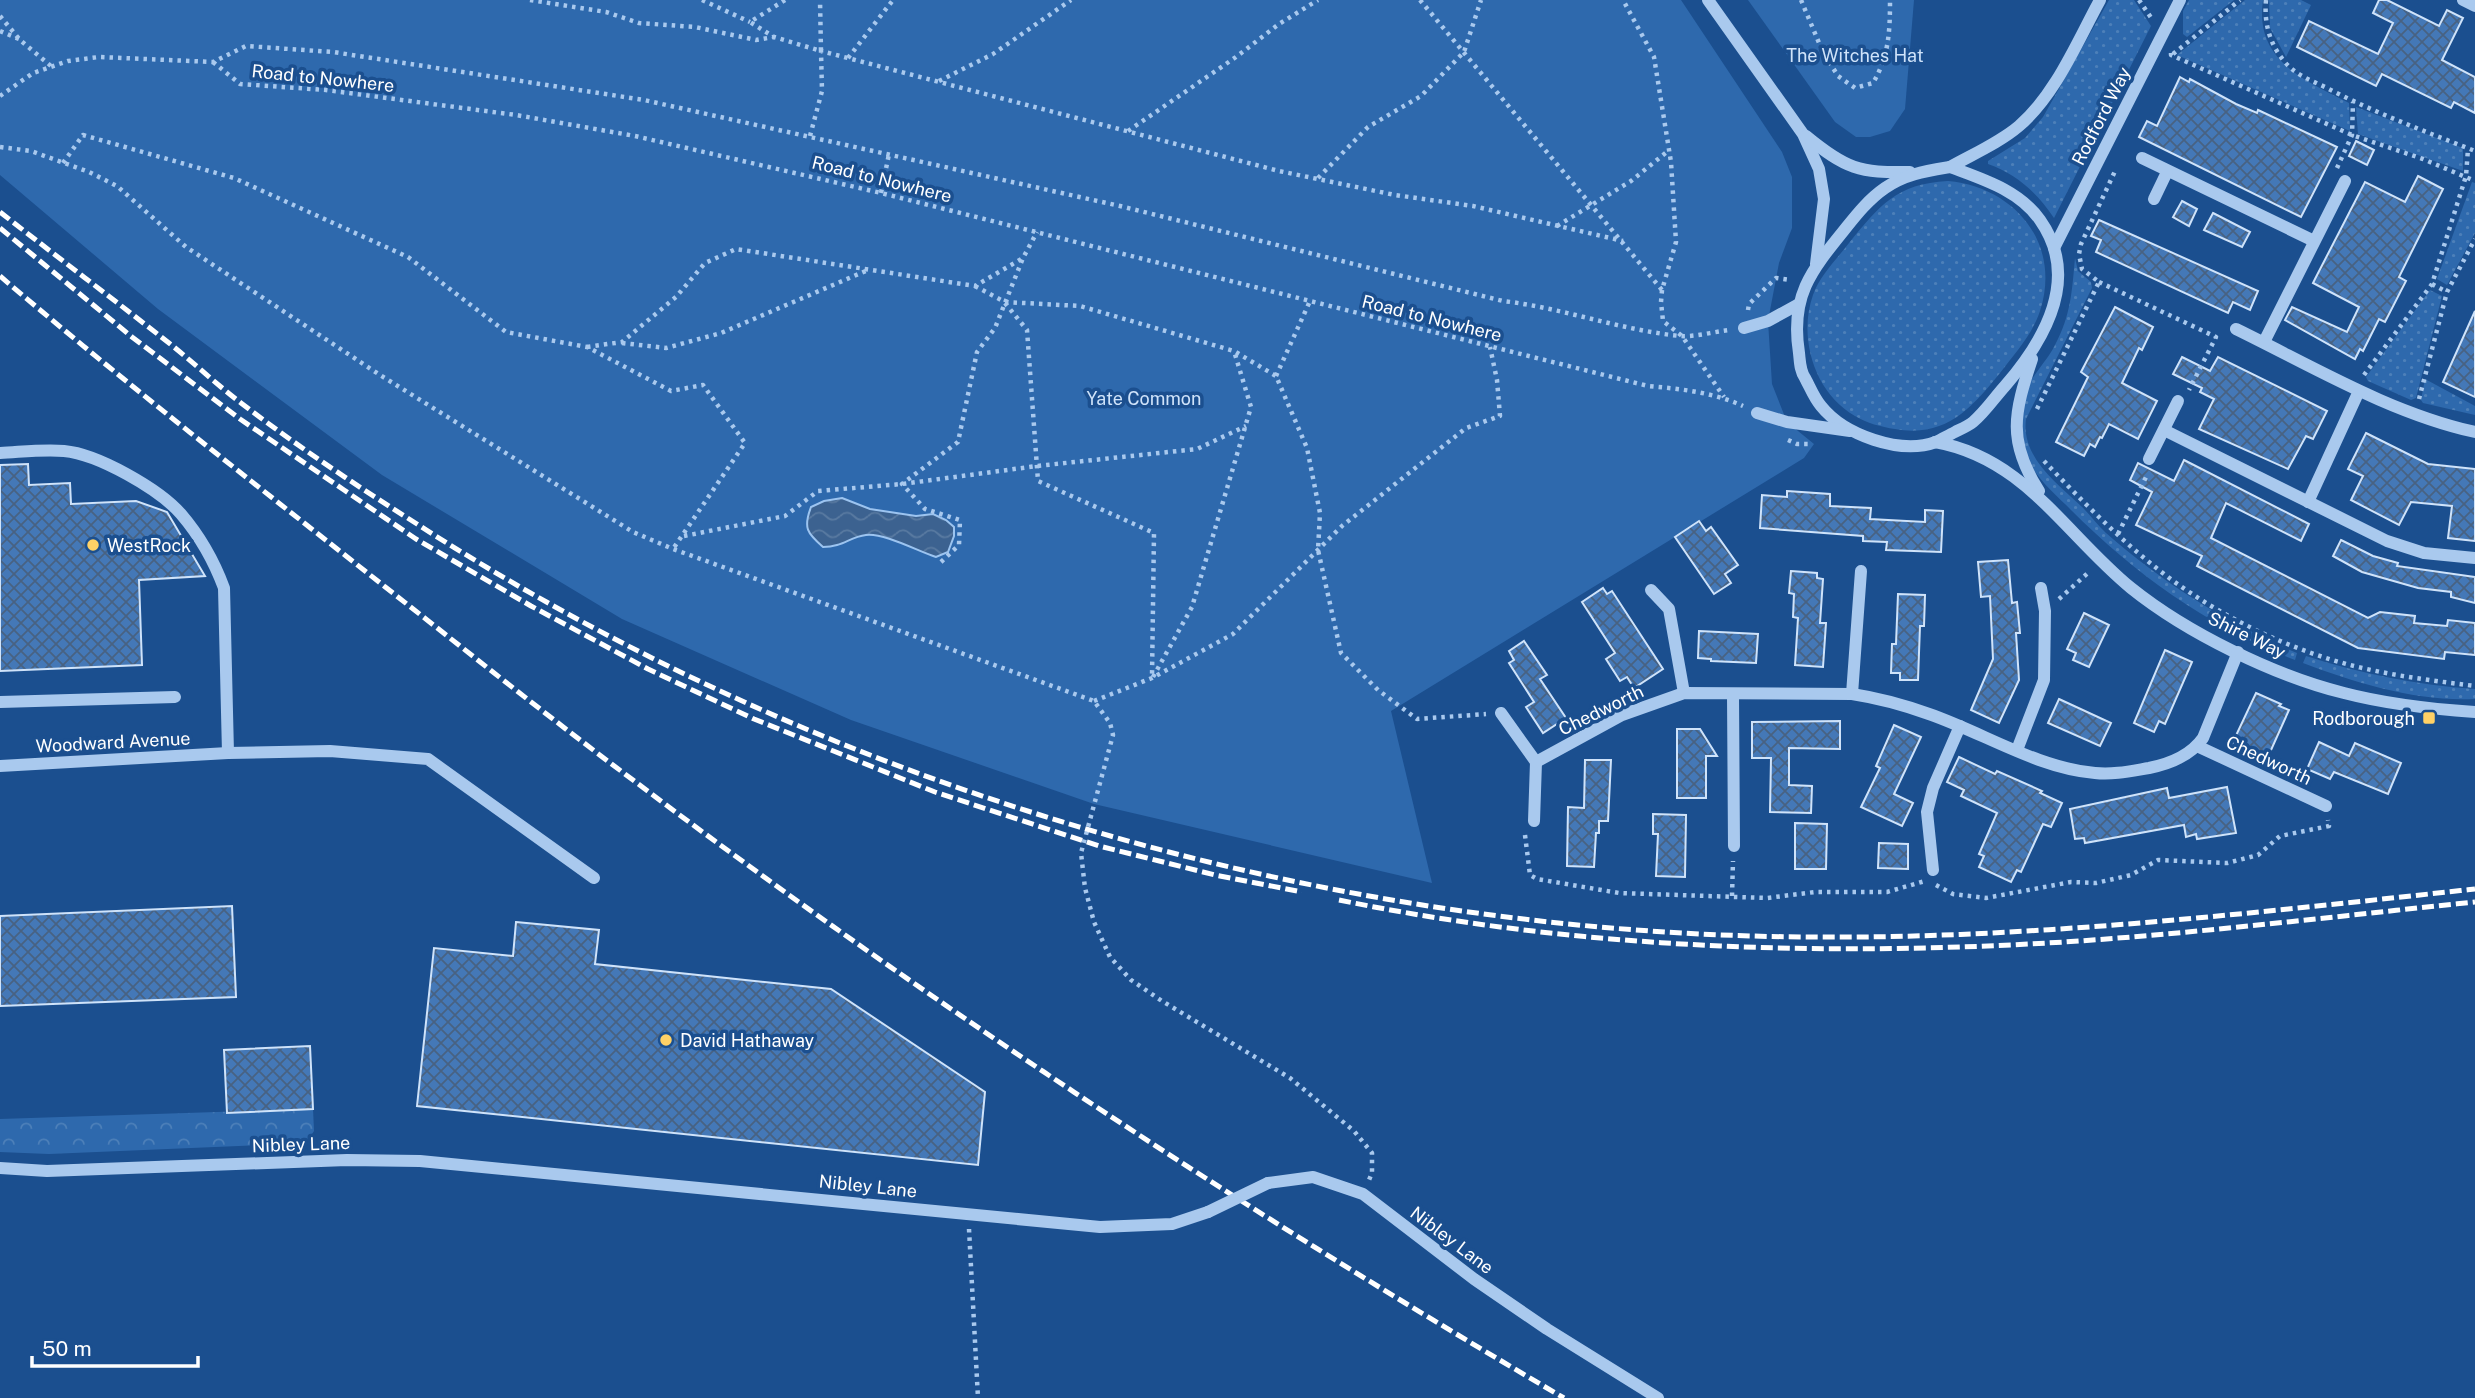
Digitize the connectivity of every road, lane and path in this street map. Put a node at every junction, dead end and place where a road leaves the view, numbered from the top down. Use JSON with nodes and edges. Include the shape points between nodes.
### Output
{"nodes":[{"id":1,"x":530,"y":0,"type":"edge"},
{"id":2,"x":702,"y":0,"type":"edge"},
{"id":3,"x":785,"y":0,"type":"edge"},
{"id":4,"x":820,"y":0,"type":"edge"},
{"id":5,"x":892,"y":0,"type":"edge"},
{"id":6,"x":1071,"y":0,"type":"edge"},
{"id":7,"x":1318,"y":0,"type":"edge"},
{"id":8,"x":1420,"y":0,"type":"edge"},
{"id":9,"x":1481,"y":0,"type":"edge"},
{"id":10,"x":1623,"y":0,"type":"edge"},
{"id":11,"x":1709,"y":0,"type":"edge"},
{"id":12,"x":1801,"y":0,"type":"edge"},
{"id":13,"x":1890,"y":0,"type":"edge"},
{"id":14,"x":2101,"y":0,"type":"edge"},
{"id":15,"x":2139,"y":0,"type":"edge"},
{"id":16,"x":2179,"y":0,"type":"edge"},
{"id":17,"x":2240,"y":0,"type":"edge"},
{"id":18,"x":2266,"y":0,"type":"edge"},
{"id":19,"x":2463,"y":0,"type":"edge"},
{"id":20,"x":2475,"y":6,"type":"edge"},
{"id":21,"x":0,"y":16,"type":"edge"},
{"id":22,"x":750,"y":22,"type":"junction"},
{"id":23,"x":2165,"y":29,"type":"junction"},
{"id":24,"x":0,"y":31,"type":"edge"},
{"id":25,"x":774,"y":37,"type":"junction"},
{"id":26,"x":20,"y":40,"type":"junction"},
{"id":27,"x":821,"y":51,"type":"junction"},
{"id":28,"x":1464,"y":52,"type":"junction"},
{"id":29,"x":2171,"y":55,"type":"junction"},
{"id":30,"x":848,"y":58,"type":"junction"},
{"id":31,"x":213,"y":62,"type":"junction"},
{"id":32,"x":52,"y":67,"type":"junction"},
{"id":33,"x":2166,"y":67,"type":"dead end"},
{"id":34,"x":938,"y":82,"type":"junction"},
{"id":35,"x":0,"y":96,"type":"edge"},
{"id":36,"x":2353,"y":102,"type":"junction"},
{"id":37,"x":1127,"y":132,"type":"junction"},
{"id":38,"x":1803,"y":134,"type":"junction"},
{"id":39,"x":2352,"y":135,"type":"junction"},
{"id":40,"x":810,"y":136,"type":"junction"},
{"id":41,"x":0,"y":147,"type":"edge"},
{"id":42,"x":2468,"y":149,"type":"junction"},
{"id":43,"x":1669,"y":150,"type":"junction"},
{"id":44,"x":2475,"y":151,"type":"edge"},
{"id":45,"x":889,"y":154,"type":"junction"},
{"id":46,"x":2142,"y":159,"type":"dead end"},
{"id":47,"x":63,"y":163,"type":"junction"},
{"id":48,"x":1950,"y":167,"type":"junction"},
{"id":49,"x":1916,"y":172,"type":"junction"},
{"id":50,"x":2167,"y":172,"type":"junction"},
{"id":51,"x":2466,"y":176,"type":"junction"},
{"id":52,"x":1317,"y":179,"type":"junction"},
{"id":53,"x":2345,"y":181,"type":"joint"},
{"id":54,"x":2475,"y":181,"type":"edge"},
{"id":55,"x":2106,"y":189,"type":"dead end"},
{"id":56,"x":881,"y":193,"type":"junction"},
{"id":57,"x":2154,"y":199,"type":"dead end"},
{"id":58,"x":1592,"y":205,"type":"junction"},
{"id":59,"x":1557,"y":226,"type":"junction"},
{"id":60,"x":1037,"y":232,"type":"junction"},
{"id":61,"x":2475,"y":239,"type":"edge"},
{"id":62,"x":1623,"y":241,"type":"junction"},
{"id":63,"x":2314,"y":241,"type":"junction"},
{"id":64,"x":2054,"y":248,"type":"junction"},
{"id":65,"x":1023,"y":258,"type":"junction"},
{"id":66,"x":1816,"y":264,"type":"junction"},
{"id":67,"x":868,"y":270,"type":"junction"},
{"id":68,"x":2099,"y":282,"type":"junction"},
{"id":69,"x":1806,"y":283,"type":"junction"},
{"id":70,"x":2432,"y":284,"type":"junction"},
{"id":71,"x":975,"y":286,"type":"junction"},
{"id":72,"x":1662,"y":290,"type":"junction"},
{"id":73,"x":2446,"y":292,"type":"junction"},
{"id":74,"x":1310,"y":301,"type":"junction"},
{"id":75,"x":1005,"y":302,"type":"junction"},
{"id":76,"x":1800,"y":304,"type":"junction"},
{"id":77,"x":1744,"y":328,"type":"junction"},
{"id":78,"x":2236,"y":329,"type":"dead end"},
{"id":79,"x":1682,"y":336,"type":"junction"},
{"id":80,"x":2039,"y":341,"type":"junction"},
{"id":81,"x":622,"y":342,"type":"junction"},
{"id":82,"x":2264,"y":342,"type":"junction"},
{"id":83,"x":587,"y":347,"type":"junction"},
{"id":84,"x":1490,"y":347,"type":"junction"},
{"id":85,"x":1234,"y":351,"type":"junction"},
{"id":86,"x":1276,"y":376,"type":"junction"},
{"id":87,"x":2359,"y":391,"type":"junction"},
{"id":88,"x":1725,"y":398,"type":"junction"},
{"id":89,"x":2181,"y":401,"type":"joint"},
{"id":90,"x":1757,"y":413,"type":"joint"},
{"id":91,"x":2035,"y":414,"type":"dead end"},
{"id":92,"x":2413,"y":414,"type":"junction"},
{"id":93,"x":1246,"y":425,"type":"junction"},
{"id":94,"x":2164,"y":430,"type":"junction"},
{"id":95,"x":1850,"y":431,"type":"junction"},
{"id":96,"x":2475,"y":432,"type":"edge"},
{"id":97,"x":1935,"y":442,"type":"junction"},
{"id":98,"x":0,"y":453,"type":"edge"},
{"id":99,"x":2041,"y":458,"type":"dead end"},
{"id":100,"x":2149,"y":459,"type":"joint"},
{"id":101,"x":1037,"y":466,"type":"junction"},
{"id":102,"x":902,"y":484,"type":"junction"},
{"id":103,"x":2308,"y":502,"type":"junction"},
{"id":104,"x":2047,"y":503,"type":"junction"},
{"id":105,"x":2118,"y":534,"type":"junction"},
{"id":106,"x":683,"y":536,"type":"junction"},
{"id":107,"x":673,"y":549,"type":"junction"},
{"id":108,"x":1318,"y":550,"type":"junction"},
{"id":109,"x":2475,"y":558,"type":"edge"},
{"id":110,"x":2101,"y":561,"type":"junction"},
{"id":111,"x":941,"y":562,"type":"dead end"},
{"id":112,"x":1861,"y":571,"type":"dead end"},
{"id":113,"x":2041,"y":588,"type":"dead end"},
{"id":114,"x":1651,"y":590,"type":"dead end"},
{"id":115,"x":2045,"y":611,"type":"junction"},
{"id":116,"x":2238,"y":652,"type":"junction"},
{"id":117,"x":1152,"y":678,"type":"junction"},
{"id":118,"x":2475,"y":686,"type":"edge"},
{"id":119,"x":1684,"y":694,"type":"junction"},
{"id":120,"x":1852,"y":694,"type":"junction"},
{"id":121,"x":1733,"y":695,"type":"junction"},
{"id":122,"x":175,"y":698,"type":"dead end"},
{"id":123,"x":1094,"y":701,"type":"junction"},
{"id":124,"x":0,"y":702,"type":"edge"},
{"id":125,"x":2475,"y":712,"type":"edge"},
{"id":126,"x":1501,"y":713,"type":"joint"},
{"id":127,"x":1960,"y":726,"type":"junction"},
{"id":128,"x":2197,"y":746,"type":"junction"},
{"id":129,"x":2017,"y":750,"type":"junction"},
{"id":130,"x":228,"y":753,"type":"junction"},
{"id":131,"x":1536,"y":762,"type":"junction"},
{"id":132,"x":0,"y":766,"type":"edge"},
{"id":133,"x":2326,"y":806,"type":"joint"},
{"id":134,"x":1534,"y":821,"type":"joint"},
{"id":135,"x":1734,"y":846,"type":"joint"},
{"id":136,"x":1933,"y":870,"type":"dead end"},
{"id":137,"x":594,"y":878,"type":"dead end"},
{"id":138,"x":1732,"y":896,"type":"junction"},
{"id":139,"x":0,"y":1168,"type":"edge"},
{"id":140,"x":1363,"y":1194,"type":"junction"},
{"id":141,"x":968,"y":1214,"type":"junction"},
{"id":142,"x":978,"y":1398,"type":"edge"},
{"id":143,"x":1658,"y":1398,"type":"edge"}],
"edges":[{"from":1,"to":25,"type":"path","via":[[606,12],[639,23],[695,27],[756,40]]},
{"from":2,"to":22,"type":"path"},
{"from":3,"to":22,"type":"path"},
{"from":4,"to":27,"type":"path"},
{"from":5,"to":30,"type":"path"},
{"from":6,"to":34,"type":"path","via":[[993,54]]},
{"from":7,"to":37,"type":"path"},
{"from":8,"to":28,"type":"path"},
{"from":9,"to":28,"type":"path"},
{"from":10,"to":43,"type":"path","via":[[1654,57]]},
{"from":11,"to":38,"type":"street"},
{"from":12,"to":13,"type":"path","via":[[1822,50],[1838,76],[1855,88],[1873,83],[1883,66]]},
{"from":14,"to":48,"type":"street","via":[[2039,104],[2019,126]]},
{"from":15,"to":23,"type":"path"},
{"from":16,"to":23,"type":"street","name":"Rodford Way"},
{"from":17,"to":29,"type":"path"},
{"from":18,"to":36,"type":"path","via":[[2270,39],[2283,60],[2295,72]]},
{"from":19,"to":20,"type":"street"},
{"from":21,"to":26,"type":"path"},
{"from":22,"to":25,"type":"path"},
{"from":23,"to":29,"type":"path","via":[[2172,33]]},
{"from":23,"to":64,"type":"street","name":"Rodford Way"},
{"from":24,"to":26,"type":"path"},
{"from":25,"to":27,"type":"path"},
{"from":26,"to":32,"type":"path"},
{"from":27,"to":30,"type":"path"},
{"from":27,"to":40,"type":"path","via":[[822,91]]},
{"from":28,"to":52,"type":"path","via":[[1421,96],[1368,127]]},
{"from":28,"to":58,"type":"path"},
{"from":29,"to":33,"type":"path"},
{"from":29,"to":39,"type":"path"},
{"from":30,"to":34,"type":"path"},
{"from":31,"to":32,"type":"path","via":[[99,57]]},
{"from":31,"to":40,"type":"path","name":"Road to Nowhere","via":[[246,46],[333,52],[644,100]]},
{"from":31,"to":56,"type":"path","name":"Road to Nowhere","via":[[240,83],[516,115],[635,136]]},
{"from":32,"to":35,"type":"path","via":[[33,73]]},
{"from":34,"to":37,"type":"path"},
{"from":36,"to":39,"type":"path"},
{"from":36,"to":42,"type":"path"},
{"from":37,"to":52,"type":"path"},
{"from":38,"to":49,"type":"street","via":[[1830,156],[1857,169]]},
{"from":38,"to":66,"type":"street","via":[[1819,169],[1824,199]]},
{"from":39,"to":51,"type":"path"},
{"from":39,"to":53,"type":"path","via":[[2333,176]]},
{"from":40,"to":45,"type":"path","name":"Road to Nowhere"},
{"from":41,"to":47,"type":"path","via":[[30,151]]},
{"from":42,"to":44,"type":"path"},
{"from":42,"to":51,"type":"path"},
{"from":43,"to":58,"type":"path","via":[[1632,181]]},
{"from":43,"to":72,"type":"path","via":[[1676,242]]},
{"from":45,"to":56,"type":"path"},
{"from":45,"to":79,"type":"path","name":"Road to Nowhere","via":[[1503,301]]},
{"from":46,"to":50,"type":"street"},
{"from":47,"to":83,"type":"path","via":[[83,135],[234,178],[408,257],[506,332]]},
{"from":47,"to":107,"type":"path","via":[[117,187],[186,247],[380,375],[633,532]]},
{"from":48,"to":49,"type":"street"},
{"from":48,"to":64,"type":"street","via":[[1989,181],[2019,199],[2039,219]]},
{"from":49,"to":66,"type":"street","via":[[1867,202]]},
{"from":50,"to":57,"type":"street"},
{"from":50,"to":63,"type":"street"},
{"from":51,"to":54,"type":"path"},
{"from":51,"to":70,"type":"path"},
{"from":52,"to":59,"type":"path"},
{"from":53,"to":63,"type":"street"},
{"from":55,"to":68,"type":"path","via":[[2080,254],[2082,269]]},
{"from":56,"to":60,"type":"path","name":"Road to Nowhere"},
{"from":58,"to":59,"type":"path"},
{"from":58,"to":62,"type":"path"},
{"from":59,"to":62,"type":"path"},
{"from":60,"to":65,"type":"path"},
{"from":60,"to":74,"type":"path","name":"Road to Nowhere"},
{"from":61,"to":73,"type":"path"},
{"from":62,"to":72,"type":"path"},
{"from":63,"to":82,"type":"street"},
{"from":64,"to":80,"type":"street","via":[[2058,265],[2055,299]]},
{"from":65,"to":71,"type":"path"},
{"from":65,"to":75,"type":"path"},
{"from":66,"to":69,"type":"street"},
{"from":67,"to":71,"type":"path"},
{"from":67,"to":81,"type":"path","via":[[721,333],[666,348]]},
{"from":67,"to":81,"type":"path","via":[[736,248],[705,263],[676,297]]},
{"from":68,"to":89,"type":"path","via":[[2216,337]]},
{"from":68,"to":91,"type":"path"},
{"from":69,"to":76,"type":"street"},
{"from":69,"to":77,"type":"path","via":[[1776,278],[1749,304]]},
{"from":70,"to":73,"type":"path"},
{"from":70,"to":87,"type":"path","via":[[2360,380]]},
{"from":71,"to":75,"type":"path"},
{"from":72,"to":79,"type":"path","via":[[1663,321]]},
{"from":73,"to":92,"type":"path"},
{"from":74,"to":84,"type":"path","name":"Road to Nowhere"},
{"from":74,"to":86,"type":"path"},
{"from":75,"to":85,"type":"path","via":[[1080,306]]},
{"from":75,"to":101,"type":"path","via":[[1027,330]]},
{"from":75,"to":102,"type":"path","via":[[995,328],[977,352],[958,442]]},
{"from":76,"to":77,"type":"street"},
{"from":76,"to":95,"type":"street","via":[[1796,333],[1802,373],[1821,406]]},
{"from":77,"to":79,"type":"path","name":"Road to Nowhere"},
{"from":78,"to":82,"type":"street"},
{"from":79,"to":88,"type":"path"},
{"from":80,"to":97,"type":"street","via":[[1973,423]]},
{"from":80,"to":104,"type":"street","name":"Shire Way","via":[[2022,388],[2017,446]]},
{"from":81,"to":83,"type":"path"},
{"from":82,"to":87,"type":"street"},
{"from":83,"to":106,"type":"path","via":[[671,391],[703,385],[745,443]]},
{"from":84,"to":88,"type":"path","name":"Road to Nowhere","via":[[1648,386]]},
{"from":84,"to":108,"type":"path","via":[[1500,416],[1466,428]]},
{"from":85,"to":86,"type":"path"},
{"from":85,"to":93,"type":"path","via":[[1251,407]]},
{"from":86,"to":108,"type":"path","via":[[1307,448],[1320,513]]},
{"from":87,"to":92,"type":"street"},
{"from":87,"to":103,"type":"street"},
{"from":88,"to":90,"type":"path","name":"Road to Nowhere"},
{"from":89,"to":94,"type":"street"},
{"from":90,"to":95,"type":"street"},
{"from":92,"to":96,"type":"street"},
{"from":93,"to":101,"type":"path","via":[[1197,449]]},
{"from":93,"to":117,"type":"path","via":[[1192,607]]},
{"from":94,"to":100,"type":"street"},
{"from":94,"to":103,"type":"street"},
{"from":95,"to":97,"type":"street","via":[[1907,445]]},
{"from":97,"to":104,"type":"street","name":"Shire Way","via":[[1983,458],[2015,476]]},
{"from":98,"to":130,"type":"street","via":[[64,451],[87,456],[131,475],[180,513],[215,564],[224,587]]},
{"from":99,"to":105,"type":"path"},
{"from":100,"to":105,"type":"path","via":[[2151,466]]},
{"from":101,"to":102,"type":"path"},
{"from":101,"to":117,"type":"path","via":[[1038,481],[1154,533]]},
{"from":102,"to":106,"type":"path","via":[[818,491],[785,516]]},
{"from":102,"to":111,"type":"path","via":[[925,509],[960,520],[959,545]]},
{"from":103,"to":109,"type":"street","via":[[2387,541],[2424,553]]},
{"from":104,"to":110,"type":"street","name":"Shire Way"},
{"from":105,"to":118,"type":"path","via":[[2172,580],[2233,618],[2304,650],[2354,666]]},
{"from":106,"to":107,"type":"path"},
{"from":107,"to":123,"type":"path"},
{"from":108,"to":117,"type":"path","via":[[1233,634]]},
{"from":108,"to":126,"type":"path","via":[[1341,653],[1378,690],[1418,719]]},
{"from":110,"to":115,"type":"path"},
{"from":110,"to":116,"type":"street","name":"Shire Way","via":[[2185,624]]},
{"from":112,"to":120,"type":"street"},
{"from":113,"to":115,"type":"street"},
{"from":114,"to":119,"type":"street","via":[[1669,609]]},
{"from":115,"to":129,"type":"street","via":[[2044,680]]},
{"from":116,"to":125,"type":"street","name":"Shire Way","via":[[2344,694]]},
{"from":116,"to":128,"type":"street","name":"Chedworth"},
{"from":117,"to":123,"type":"path"},
{"from":119,"to":121,"type":"street","name":"Chedworth"},
{"from":119,"to":131,"type":"street","name":"Chedworth","via":[[1622,715]]},
{"from":120,"to":121,"type":"street","name":"Chedworth"},
{"from":120,"to":127,"type":"street","name":"Chedworth"},
{"from":121,"to":135,"type":"street"},
{"from":122,"to":124,"type":"street"},
{"from":123,"to":140,"type":"path","via":[[1113,735],[1081,853],[1094,922],[1110,957],[1131,980],[1290,1078],[1354,1131],[1372,1153],[1372,1173]]},
{"from":126,"to":131,"type":"street"},
{"from":127,"to":129,"type":"street","name":"Chedworth"},
{"from":127,"to":136,"type":"street","via":[[1927,812]]},
{"from":128,"to":129,"type":"street","name":"Chedworth","via":[[2160,766],[2123,773],[2068,768]]},
{"from":128,"to":133,"type":"street","name":"Chedworth"},
{"from":130,"to":132,"type":"street","name":"Woodward Avenue"},
{"from":130,"to":137,"type":"street","name":"Woodward Avenue","via":[[330,751],[428,759]]},
{"from":131,"to":134,"type":"street"},
{"from":133,"to":138,"type":"path","via":[[2329,826],[2280,836],[2258,855],[2227,863],[2158,860],[2131,876],[2096,883],[2071,882],[1986,898],[1953,894],[1926,880],[1887,892]]},
{"from":134,"to":138,"type":"path","via":[[1525,831],[1530,875],[1537,879],[1619,893]]},
{"from":135,"to":138,"type":"path"},
{"from":139,"to":141,"type":"street","name":"Nibley Lane","via":[[47,1171],[420,1161]]},
{"from":140,"to":141,"type":"street","name":"Nibley Lane","bridge":true,"via":[[1313,1177],[1268,1183],[1172,1224],[1100,1227]]},
{"from":140,"to":143,"type":"street","name":"Nibley Lane","via":[[1484,1287]]},
{"from":141,"to":142,"type":"path"}]}
